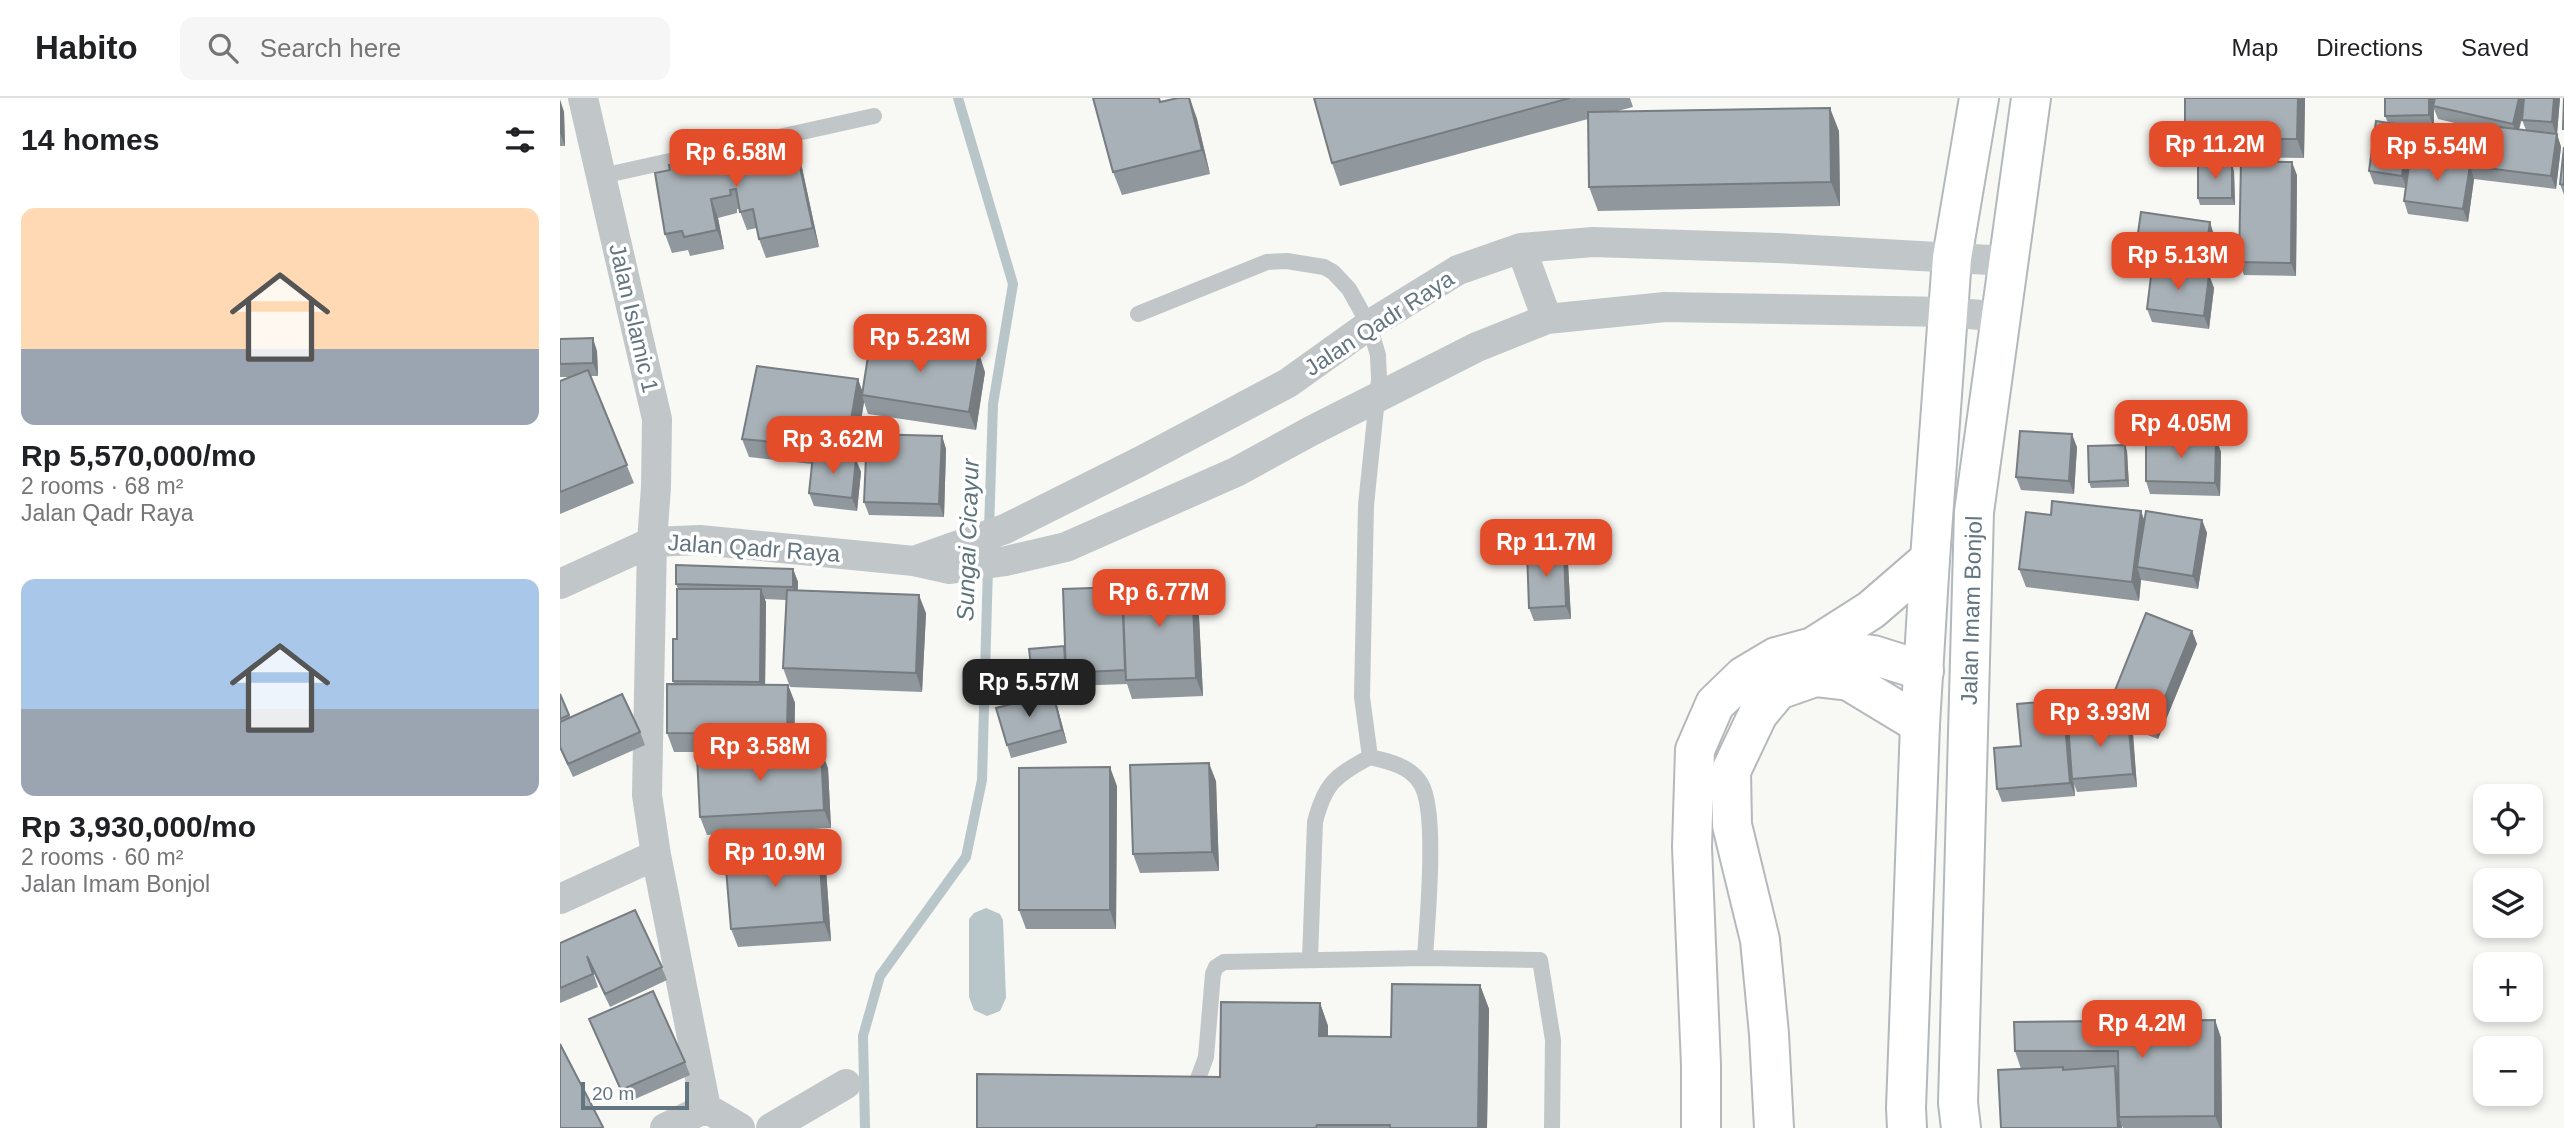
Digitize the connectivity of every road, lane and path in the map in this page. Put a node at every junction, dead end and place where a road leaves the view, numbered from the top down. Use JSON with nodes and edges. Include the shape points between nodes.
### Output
{"nodes":[{"id":1,"x":583,"y":98,"type":"edge"},
{"id":2,"x":1979,"y":98,"type":"edge"},
{"id":3,"x":2031,"y":98,"type":"edge"},
{"id":4,"x":874,"y":116,"type":"dead end"},
{"id":5,"x":602,"y":176,"type":"junction"},
{"id":6,"x":1521,"y":248,"type":"junction"},
{"id":7,"x":1952,"y":258,"type":"junction"},
{"id":8,"x":2008,"y":261,"type":"junction"},
{"id":9,"x":1948,"y":312,"type":"junction"},
{"id":10,"x":1139,"y":313,"type":"dead end"},
{"id":11,"x":2002,"y":317,"type":"junction"},
{"id":12,"x":1547,"y":319,"type":"junction"},
{"id":13,"x":1370,"y":325,"type":"junction"},
{"id":14,"x":1377,"y":398,"type":"junction"},
{"id":15,"x":652,"y":542,"type":"junction"},
{"id":16,"x":950,"y":559,"type":"junction"},
{"id":17,"x":1930,"y":559,"type":"junction"},
{"id":18,"x":560,"y":584,"type":"edge"},
{"id":19,"x":1813,"y":647,"type":"junction"},
{"id":20,"x":1924,"y":671,"type":"junction"},
{"id":21,"x":1920,"y":724,"type":"junction"},
{"id":22,"x":1370,"y":757,"type":"junction"},
{"id":23,"x":656,"y":855,"type":"junction"},
{"id":24,"x":560,"y":899,"type":"edge"},
{"id":25,"x":1425,"y":958,"type":"junction"},
{"id":26,"x":1310,"y":959,"type":"junction"},
{"id":27,"x":846,"y":1084,"type":"dead end"},
{"id":28,"x":1166,"y":1091,"type":"edge"},
{"id":29,"x":706,"y":1108,"type":"junction"},
{"id":30,"x":665,"y":1128,"type":"edge"},
{"id":31,"x":740,"y":1128,"type":"edge"},
{"id":32,"x":771,"y":1128,"type":"edge"},
{"id":33,"x":1552,"y":1128,"type":"edge"},
{"id":34,"x":1701,"y":1128,"type":"edge"},
{"id":35,"x":1774,"y":1128,"type":"edge"},
{"id":36,"x":1908,"y":1128,"type":"edge"},
{"id":37,"x":1961,"y":1128,"type":"edge"}],
"edges":[{"from":1,"to":5,"type":"street","name":"Jalan Islamic 1"},
{"from":2,"to":7,"type":"main road","name":"Jalan Imam Bonjol"},
{"from":3,"to":8,"type":"main road","name":"Jalan Imam Bonjol"},
{"from":4,"to":5,"type":"lane"},
{"from":5,"to":15,"type":"street","name":"Jalan Islamic 1","via":[[657,419]]},
{"from":6,"to":7,"type":"street","name":"Jalan Qadr Raya","via":[[1593,242]]},
{"from":6,"to":12,"type":"street"},
{"from":6,"to":13,"type":"street","name":"Jalan Qadr Raya","via":[[1458,270]]},
{"from":7,"to":8,"type":"street","name":"Jalan Qadr Raya"},
{"from":7,"to":9,"type":"main road","name":"Jalan Imam Bonjol"},
{"from":8,"to":11,"type":"main road","name":"Jalan Imam Bonjol"},
{"from":9,"to":11,"type":"street","name":"Jalan Qadr Raya"},
{"from":9,"to":12,"type":"street","name":"Jalan Qadr Raya","via":[[1665,307]]},
{"from":9,"to":17,"type":"main road","name":"Jalan Imam Bonjol"},
{"from":10,"to":13,"type":"lane","via":[[1267,262],[1287,261],[1333,272]]},
{"from":11,"to":37,"type":"main road","name":"Jalan Imam Bonjol","via":[[1974,512],[1958,1103]]},
{"from":12,"to":14,"type":"street","name":"Jalan Qadr Raya","via":[[1477,347]]},
{"from":13,"to":14,"type":"lane","via":[[1378,355]]},
{"from":13,"to":16,"type":"street","name":"Jalan Qadr Raya","via":[[1288,383]]},
{"from":14,"to":16,"type":"street","name":"Jalan Qadr Raya","via":[[1236,472],[1066,547],[1006,561]]},
{"from":14,"to":22,"type":"lane","via":[[1366,505],[1362,697]]},
{"from":15,"to":16,"type":"street","name":"Jalan Qadr Raya","via":[[701,540],[914,561]]},
{"from":15,"to":18,"type":"street","name":"Jalan Qadr Raya"},
{"from":15,"to":23,"type":"street","name":"Jalan Islamic 1","via":[[647,795]]},
{"from":17,"to":19,"type":"main road","via":[[1871,610]]},
{"from":17,"to":20,"type":"main road","name":"Jalan Imam Bonjol"},
{"from":19,"to":20,"type":"main road","via":[[1873,655]]},
{"from":19,"to":34,"type":"main road","via":[[1776,657],[1744,676],[1715,704],[1695,750],[1692,847]]},
{"from":20,"to":21,"type":"main road","name":"Jalan Imam Bonjol"},
{"from":21,"to":35,"type":"main road","via":[[1849,681],[1815,677],[1778,690],[1758,714],[1731,771],[1732,825],[1760,940]]},
{"from":21,"to":36,"type":"main road","name":"Jalan Imam Bonjol"},
{"from":22,"to":25,"type":"lane","via":[[1392,762],[1423,786],[1430,846]]},
{"from":22,"to":26,"type":"lane","via":[[1341,773],[1320,802],[1315,822]]},
{"from":23,"to":24,"type":"street"},
{"from":23,"to":29,"type":"street","name":"Jalan Islamic 1"},
{"from":25,"to":26,"type":"lane"},
{"from":25,"to":33,"type":"lane","via":[[1540,960],[1553,1040]]},
{"from":26,"to":28,"type":"lane","via":[[1224,962],[1216,967],[1206,1058],[1196,1084]]},
{"from":27,"to":32,"type":"street"},
{"from":29,"to":30,"type":"street"},
{"from":29,"to":31,"type":"street"}]}
